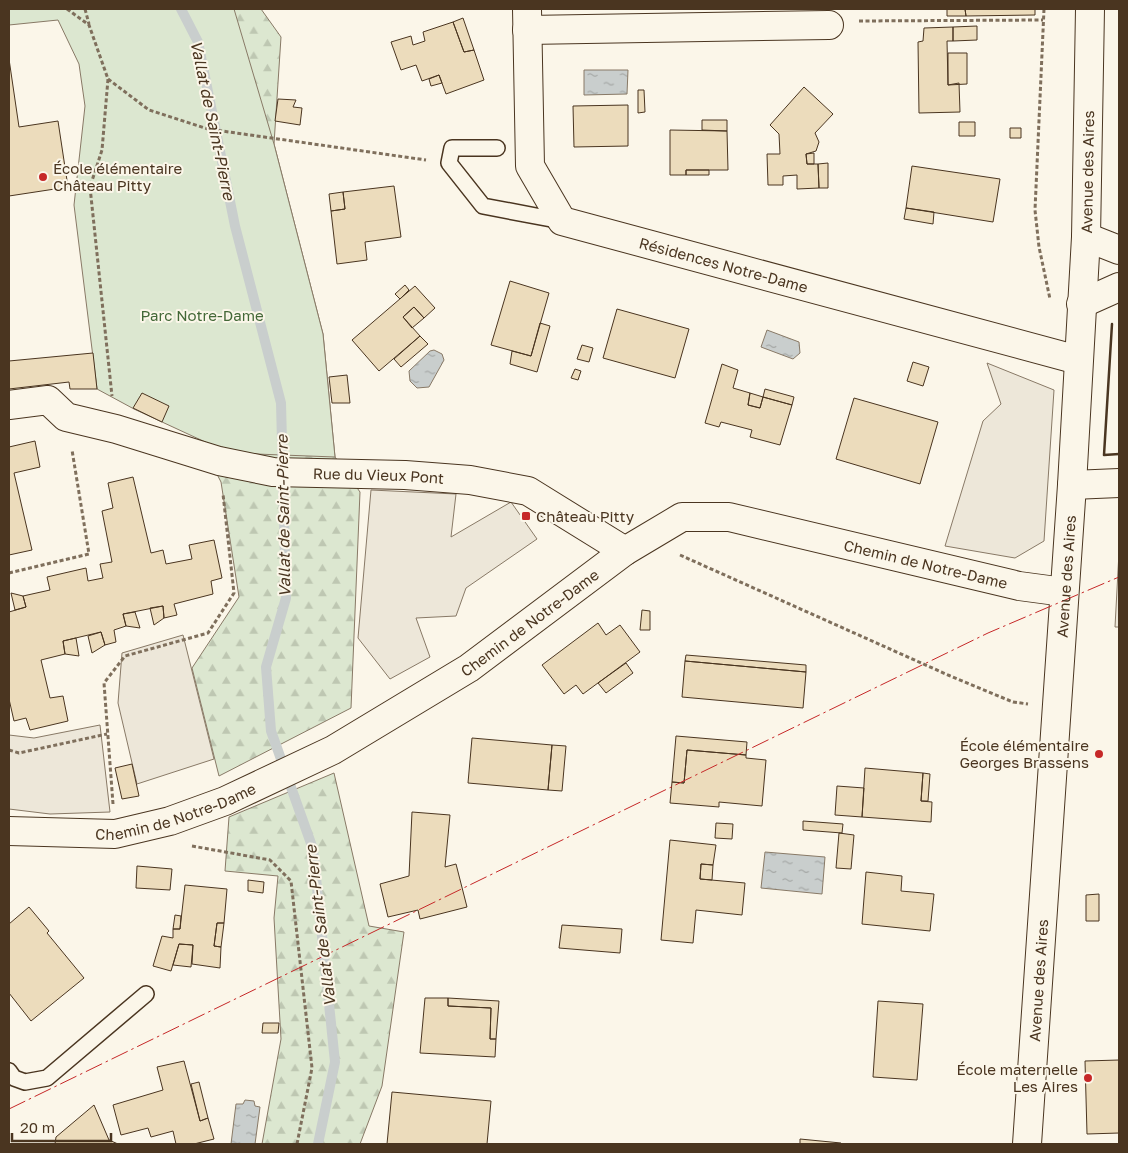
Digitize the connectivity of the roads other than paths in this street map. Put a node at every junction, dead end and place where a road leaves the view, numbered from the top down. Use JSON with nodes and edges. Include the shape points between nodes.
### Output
{"nodes":[{"id":1,"x":1090,"y":9,"type":"edge"},
{"id":2,"x":527,"y":20,"type":"edge"},
{"id":3,"x":829,"y":25,"type":"road end"},
{"id":4,"x":497,"y":148,"type":"dead end"},
{"id":5,"x":562,"y":221,"type":"junction"},
{"id":6,"x":1086,"y":237,"type":"junction"},
{"id":7,"x":1119,"y":250,"type":"edge"},
{"id":8,"x":1119,"y":287,"type":"edge"},
{"id":9,"x":1081,"y":304,"type":"junction"},
{"id":10,"x":1078,"y":360,"type":"junction"},
{"id":11,"x":9,"y":405,"type":"edge"},
{"id":12,"x":1119,"y":483,"type":"edge"},
{"id":13,"x":1072,"y":485,"type":"junction"},
{"id":14,"x":635,"y":545,"type":"junction"},
{"id":15,"x":1064,"y":592,"type":"junction"},
{"id":16,"x":9,"y":831,"type":"edge"},
{"id":17,"x":146,"y":994,"type":"dead end"},
{"id":18,"x":9,"y":1071,"type":"edge"},
{"id":19,"x":1027,"y":1144,"type":"edge"}],
"edges":[{"from":1,"to":6,"type":"street","name":"Avenue des Aires"},
{"from":2,"to":3,"type":"street"},
{"from":2,"to":5,"type":"street","via":[[530,166]]},
{"from":4,"to":5,"type":"lane","via":[[452,148],[449,163],[483,206]]},
{"from":5,"to":10,"type":"street","name":"Résidences Notre-Dame"},
{"from":6,"to":7,"type":"street"},
{"from":6,"to":9,"type":"street","name":"Avenue des Aires"},
{"from":8,"to":9,"type":"street"},
{"from":9,"to":10,"type":"street","name":"Avenue des Aires"},
{"from":10,"to":13,"type":"street","name":"Avenue des Aires"},
{"from":11,"to":14,"type":"street","name":"Rue du Vieux Pont","via":[[48,400],[66,418],[116,429],[219,461],[283,472],[470,480],[528,491]]},
{"from":12,"to":13,"type":"street"},
{"from":13,"to":15,"type":"street","name":"Avenue des Aires"},
{"from":14,"to":15,"type":"street","name":"Chemin de Notre-Dame","via":[[682,517],[729,518],[1019,586]]},
{"from":14,"to":16,"type":"street","name":"Chemin de Notre-Dame","via":[[469,668],[333,750],[224,801],[170,821],[115,834]]},
{"from":15,"to":19,"type":"street","name":"Avenue des Aires"},
{"from":17,"to":18,"type":"lane","via":[[47,1078],[25,1082],[14,1078]]}]}
